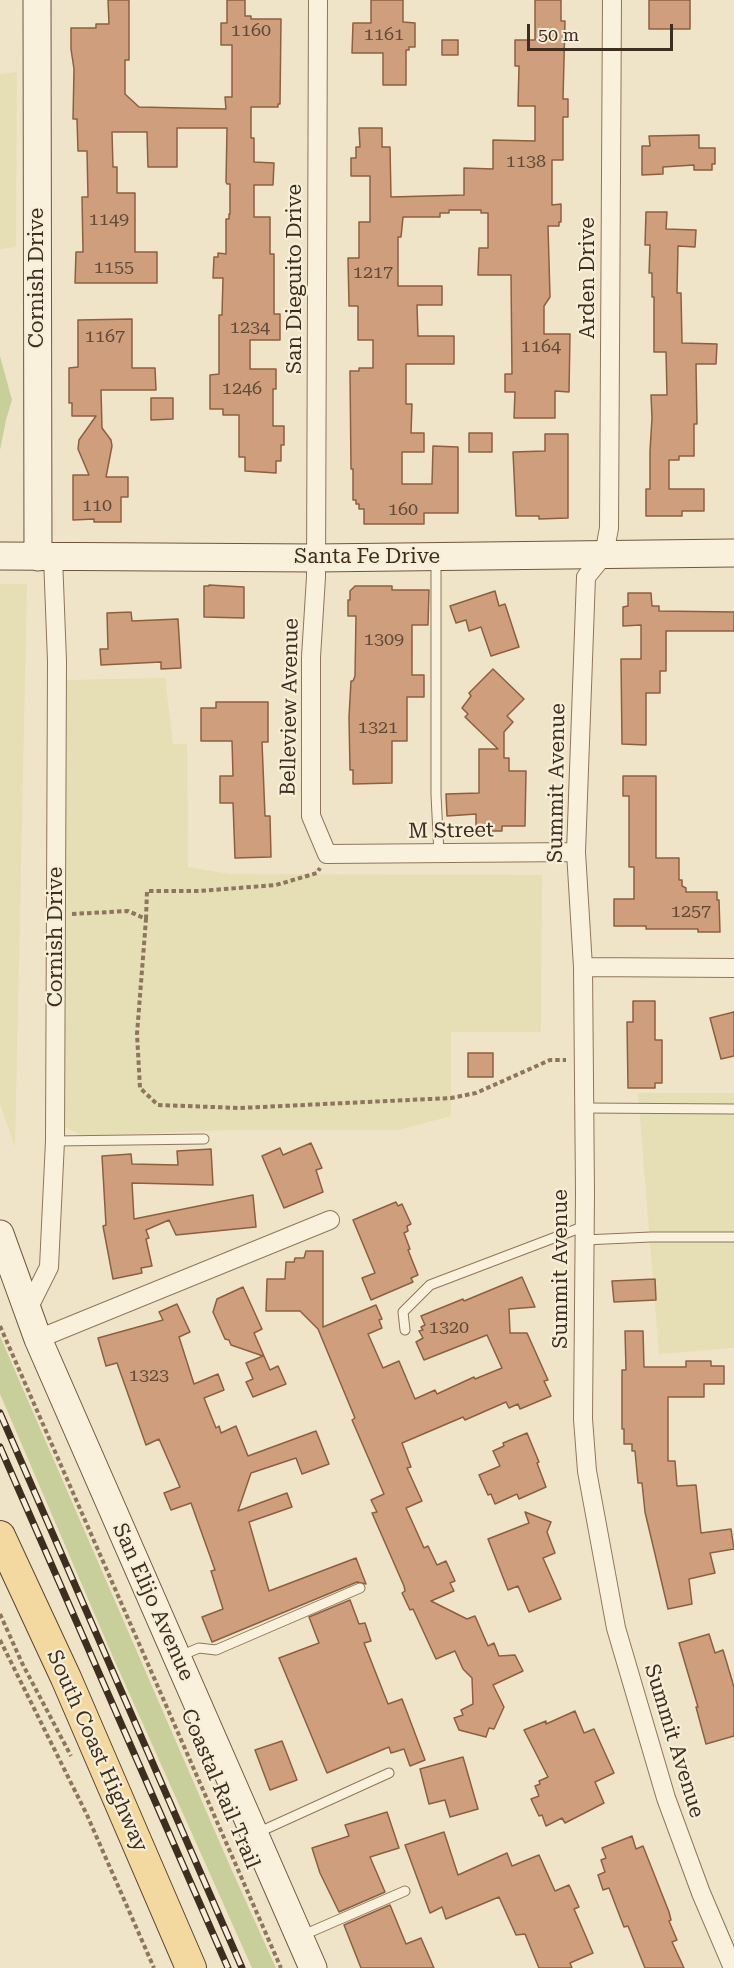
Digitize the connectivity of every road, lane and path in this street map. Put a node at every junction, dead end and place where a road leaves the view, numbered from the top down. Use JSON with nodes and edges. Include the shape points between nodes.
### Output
{"nodes":[{"id":1,"x":37,"y":0,"type":"edge"},
{"id":2,"x":318,"y":0,"type":"edge"},
{"id":3,"x":612,"y":0,"type":"edge"},
{"id":4,"x":734,"y":553,"type":"edge"},
{"id":5,"x":604,"y":555,"type":"junction"},
{"id":6,"x":0,"y":556,"type":"edge"},
{"id":7,"x":45,"y":557,"type":"junction"},
{"id":8,"x":436,"y":557,"type":"junction"},
{"id":9,"x":316,"y":558,"type":"junction"},
{"id":10,"x":576,"y":852,"type":"junction"},
{"id":11,"x":327,"y":854,"type":"junction"},
{"id":12,"x":439,"y":854,"type":"junction"},
{"id":13,"x":56,"y":916,"type":"junction"},
{"id":14,"x":146,"y":919,"type":"junction"},
{"id":15,"x":583,"y":967,"type":"junction"},
{"id":16,"x":734,"y":968,"type":"edge"},
{"id":17,"x":584,"y":1060,"type":"junction"},
{"id":18,"x":584,"y":1108,"type":"junction"},
{"id":19,"x":734,"y":1109,"type":"edge"},
{"id":20,"x":204,"y":1139,"type":"dead end"},
{"id":21,"x":55,"y":1141,"type":"junction"},
{"id":22,"x":330,"y":1221,"type":"dead end"},
{"id":23,"x":584,"y":1233,"type":"junction"},
{"id":24,"x":0,"y":1234,"type":"edge"},
{"id":25,"x":734,"y":1237,"type":"edge"},
{"id":26,"x":27,"y":1311,"type":"junction"},
{"id":27,"x":0,"y":1326,"type":"edge"},
{"id":28,"x":405,"y":1330,"type":"dead end"},
{"id":29,"x":38,"y":1340,"type":"junction"},
{"id":30,"x":0,"y":1536,"type":"edge"},
{"id":31,"x":360,"y":1588,"type":"dead end"},
{"id":32,"x":0,"y":1614,"type":"edge"},
{"id":33,"x":0,"y":1640,"type":"edge"},
{"id":34,"x":178,"y":1657,"type":"junction"},
{"id":35,"x":75,"y":1764,"type":"dead end"},
{"id":36,"x":389,"y":1773,"type":"dead end"},
{"id":37,"x":254,"y":1833,"type":"junction"},
{"id":38,"x":405,"y":1891,"type":"dead end"},
{"id":39,"x":299,"y":1937,"type":"junction"},
{"id":40,"x":154,"y":1968,"type":"edge"},
{"id":41,"x":191,"y":1968,"type":"edge"},
{"id":42,"x":281,"y":1968,"type":"edge"},
{"id":43,"x":313,"y":1968,"type":"edge"},
{"id":44,"x":734,"y":1968,"type":"edge"}],
"edges":[{"from":1,"to":7,"type":"main road","name":"Cornish Drive"},
{"from":2,"to":9,"type":"street","name":"San Dieguito Drive"},
{"from":3,"to":5,"type":"street","name":"Arden Drive","via":[[609,528]]},
{"from":4,"to":5,"type":"main road","name":"Santa Fe Drive"},
{"from":5,"to":8,"type":"main road","name":"Santa Fe Drive"},
{"from":5,"to":10,"type":"street","name":"Summit Avenue","via":[[586,577]]},
{"from":6,"to":7,"type":"main road","name":"Santa Fe Drive"},
{"from":7,"to":9,"type":"main road","name":"Santa Fe Drive"},
{"from":7,"to":13,"type":"street","name":"Cornish Drive","via":[[57,661]]},
{"from":8,"to":9,"type":"main road","name":"Santa Fe Drive"},
{"from":8,"to":12,"type":"lane"},
{"from":9,"to":11,"type":"street","name":"Belleview Avenue","via":[[311,657],[311,816]]},
{"from":10,"to":12,"type":"street","name":"M Street"},
{"from":10,"to":15,"type":"street","name":"Summit Avenue"},
{"from":11,"to":12,"type":"street","name":"M Street"},
{"from":11,"to":14,"type":"path","via":[[317,873],[276,885],[147,891]]},
{"from":13,"to":14,"type":"path","via":[[128,911]]},
{"from":13,"to":21,"type":"street","name":"Cornish Drive"},
{"from":14,"to":17,"type":"path","via":[[137,1034],[139,1077],[140,1088],[158,1105],[240,1108],[451,1098],[477,1094],[550,1060]]},
{"from":15,"to":16,"type":"street"},
{"from":15,"to":17,"type":"street","name":"Summit Avenue"},
{"from":17,"to":18,"type":"street","name":"Summit Avenue"},
{"from":18,"to":19,"type":"lane"},
{"from":18,"to":23,"type":"street","name":"Summit Avenue"},
{"from":20,"to":21,"type":"lane"},
{"from":21,"to":26,"type":"street","name":"Cornish Drive","via":[[49,1268]]},
{"from":22,"to":29,"type":"street"},
{"from":23,"to":25,"type":"lane","via":[[606,1240]]},
{"from":23,"to":28,"type":"lane","via":[[430,1285],[403,1312]]},
{"from":23,"to":44,"type":"street","name":"Summit Avenue","via":[[587,1471],[616,1628],[666,1798],[700,1893]]},
{"from":24,"to":26,"type":"main road","name":"San Elijo Avenue"},
{"from":26,"to":29,"type":"main road","name":"San Elijo Avenue"},
{"from":27,"to":42,"type":"path","name":"Coastal Rail Trail"},
{"from":29,"to":34,"type":"main road","name":"San Elijo Avenue"},
{"from":30,"to":41,"type":"main road","name":"South Coast Highway"},
{"from":31,"to":34,"type":"lane","via":[[216,1650],[199,1648]]},
{"from":32,"to":35,"type":"path"},
{"from":33,"to":40,"type":"path","via":[[87,1815]]},
{"from":34,"to":37,"type":"main road","name":"San Elijo Avenue"},
{"from":36,"to":37,"type":"lane"},
{"from":37,"to":39,"type":"main road","name":"San Elijo Avenue"},
{"from":38,"to":39,"type":"lane"},
{"from":39,"to":43,"type":"main road","name":"San Elijo Avenue"}]}
